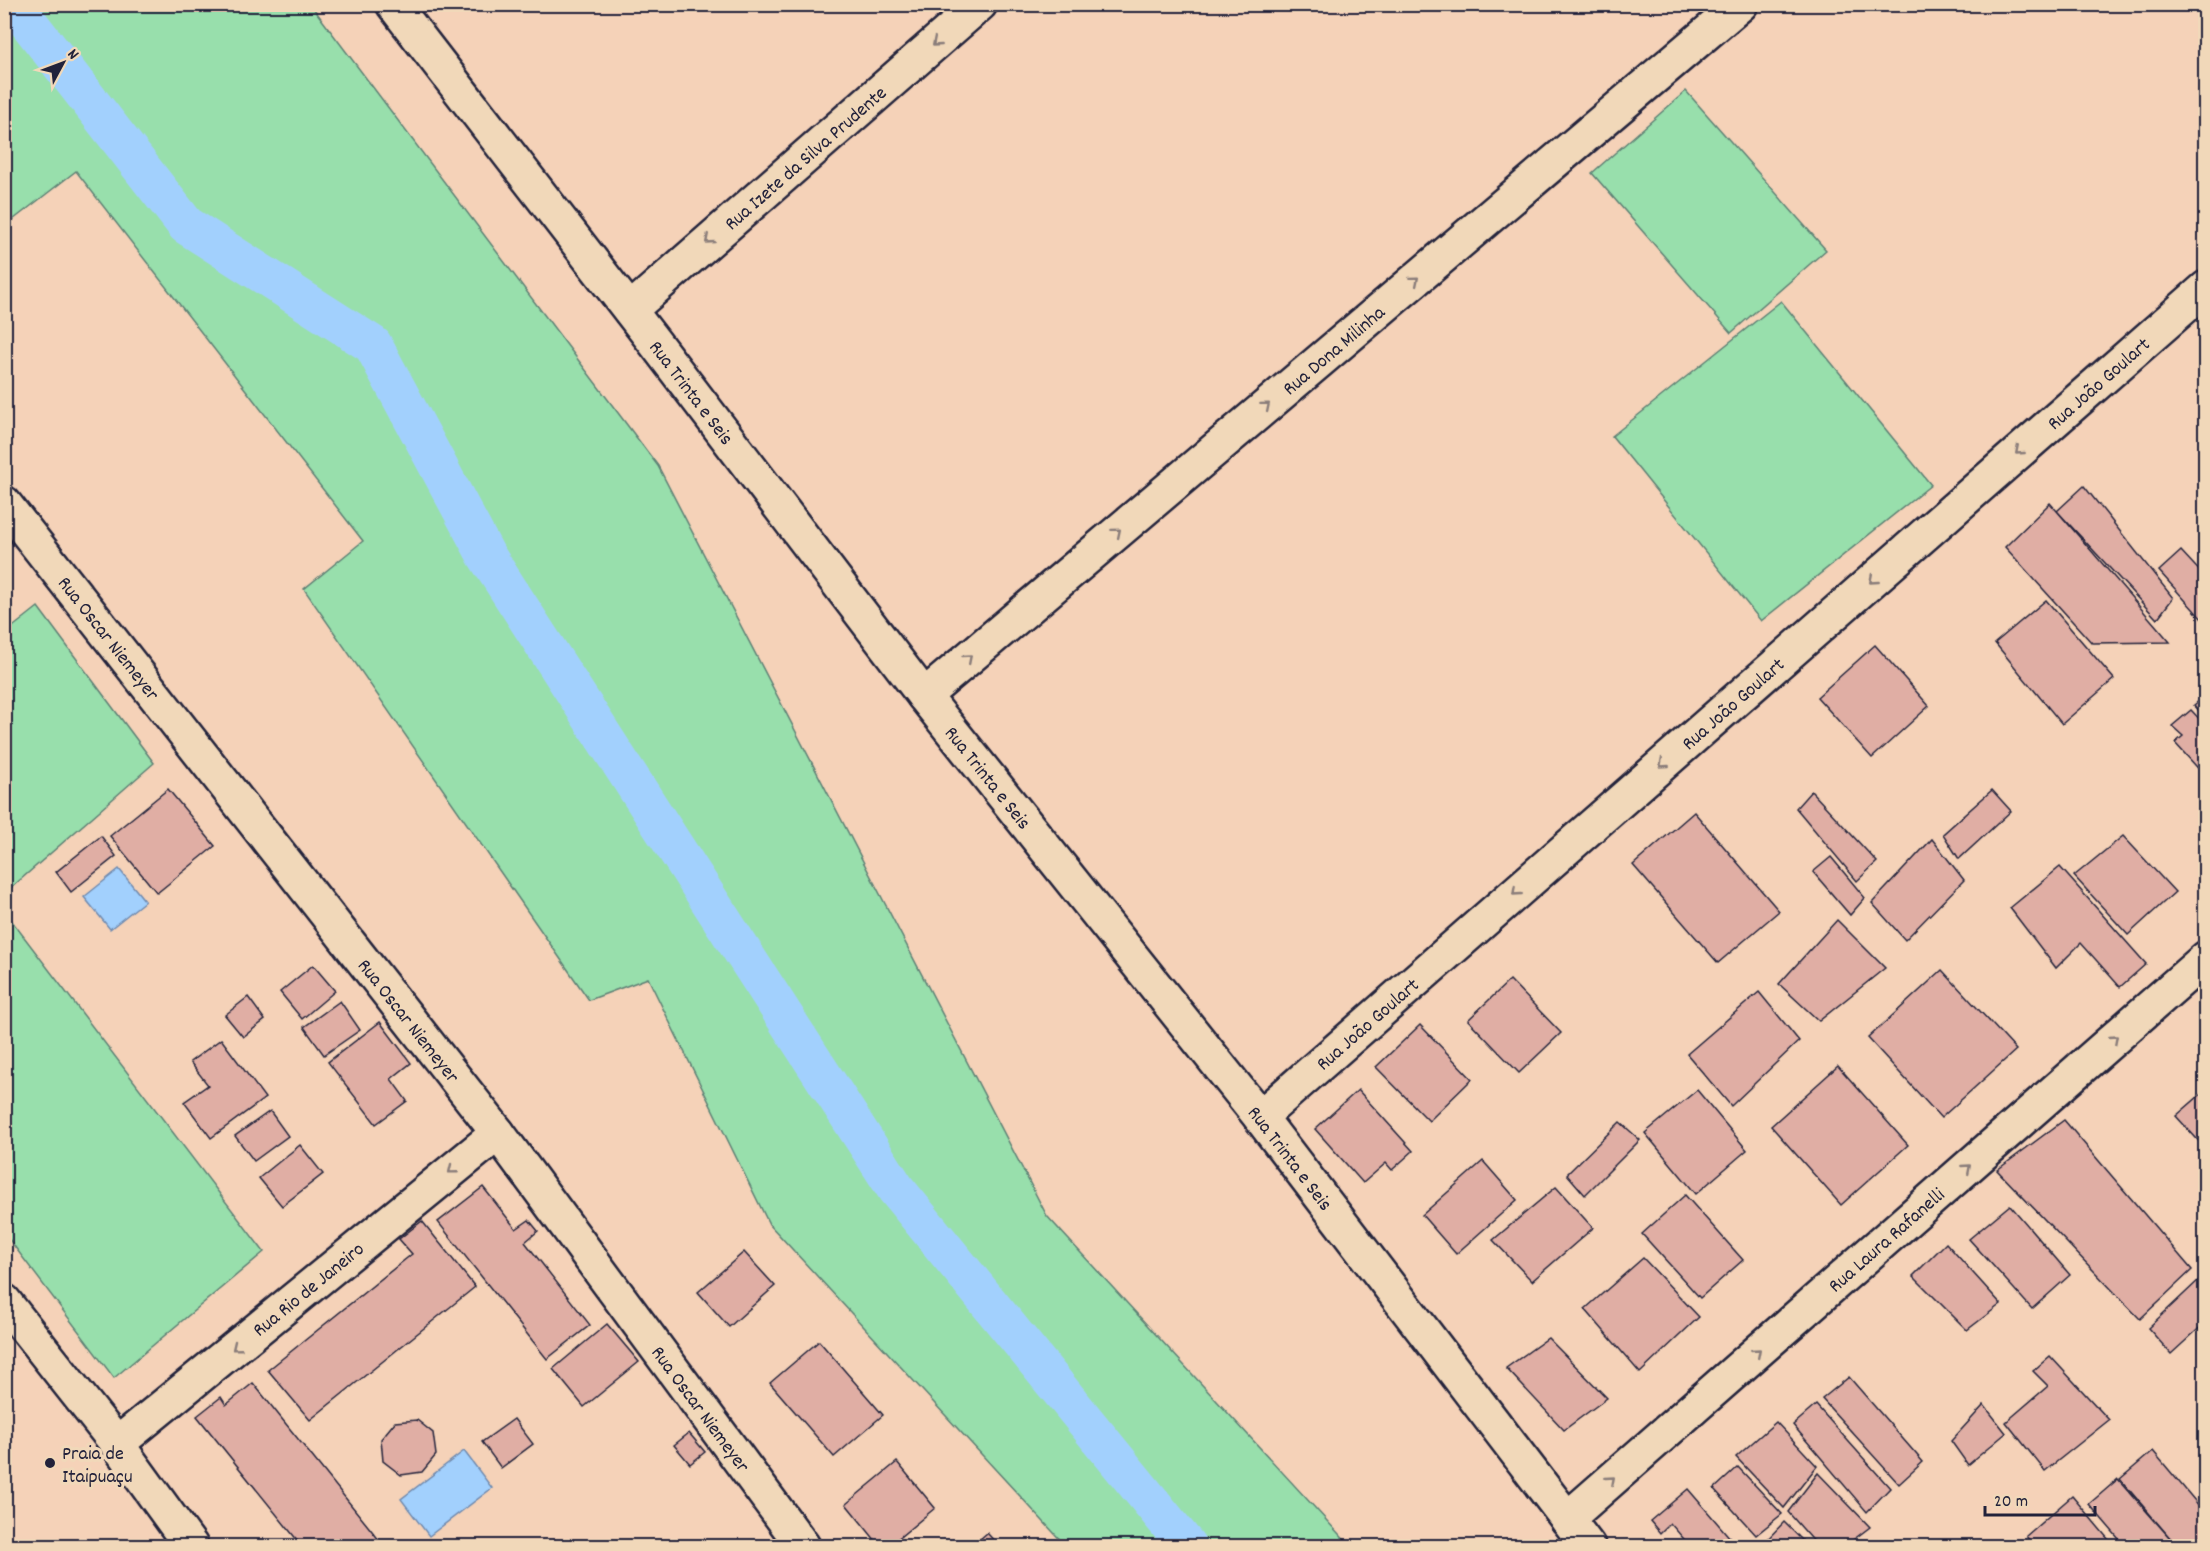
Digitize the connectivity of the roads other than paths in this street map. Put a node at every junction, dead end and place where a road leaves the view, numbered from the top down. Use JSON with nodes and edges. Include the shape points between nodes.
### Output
{"nodes":[{"id":1,"x":393,"y":4,"type":"edge"},
{"id":2,"x":980,"y":4,"type":"edge"},
{"id":3,"x":1741,"y":4,"type":"edge"},
{"id":4,"x":2205,"y":288,"type":"edge"},
{"id":5,"x":630,"y":310,"type":"junction"},
{"id":6,"x":4,"y":503,"type":"edge"},
{"id":7,"x":924,"y":696,"type":"junction"},
{"id":8,"x":2205,"y":958,"type":"edge"},
{"id":9,"x":1260,"y":1117,"type":"junction"},
{"id":10,"x":498,"y":1133,"type":"junction"},
{"id":11,"x":4,"y":1301,"type":"edge"},
{"id":12,"x":117,"y":1444,"type":"junction"},
{"id":13,"x":1567,"y":1519,"type":"junction"},
{"id":14,"x":191,"y":1546,"type":"edge"},
{"id":15,"x":803,"y":1546,"type":"edge"},
{"id":16,"x":1588,"y":1546,"type":"edge"}],
"edges":[{"from":1,"to":5,"type":"street","name":"Rua Trinta e Seis"},
{"from":2,"to":5,"type":"street","name":"Rua Izete da Silva Prudente","one_way":true},
{"from":7,"to":3,"type":"street","name":"Rua Dona Milinha","one_way":true},
{"from":4,"to":9,"type":"street","name":"Rua João Goulart","one_way":true},
{"from":5,"to":7,"type":"street","name":"Rua Trinta e Seis"},
{"from":6,"to":10,"type":"street","name":"Rua Oscar Niemeyer"},
{"from":7,"to":9,"type":"street","name":"Rua Trinta e Seis"},
{"from":13,"to":8,"type":"street","name":"Rua Laura Rafanelli","one_way":true},
{"from":9,"to":13,"type":"street","name":"Rua Trinta e Seis"},
{"from":10,"to":12,"type":"street","name":"Rua Rio de Janeiro","one_way":true},
{"from":10,"to":15,"type":"street","name":"Rua Oscar Niemeyer"},
{"from":11,"to":12,"type":"street"},
{"from":12,"to":14,"type":"street"},
{"from":13,"to":16,"type":"street","name":"Rua Trinta e Seis"}]}
